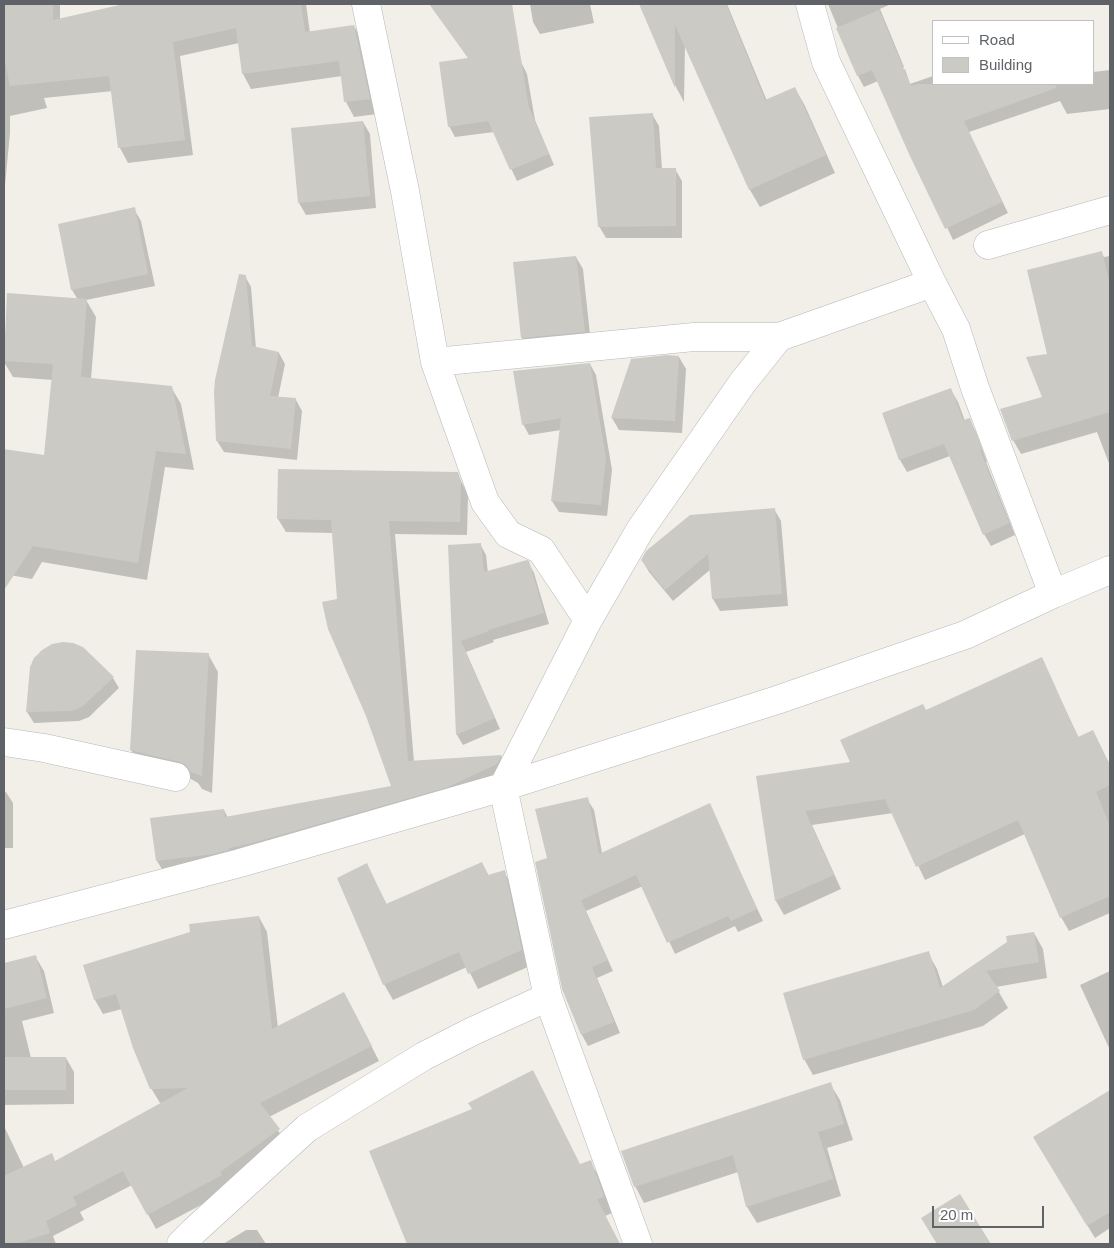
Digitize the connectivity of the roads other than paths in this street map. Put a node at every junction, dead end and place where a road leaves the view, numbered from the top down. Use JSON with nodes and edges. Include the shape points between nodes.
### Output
{"nodes":[{"id":1,"x":366,"y":4,"type":"edge"},
{"id":2,"x":810,"y":4,"type":"edge"},
{"id":3,"x":1110,"y":210,"type":"edge"},
{"id":4,"x":988,"y":245,"type":"dead end"},
{"id":5,"x":932,"y":284,"type":"junction"},
{"id":6,"x":779,"y":336,"type":"junction"},
{"id":7,"x":434,"y":362,"type":"junction"},
{"id":8,"x":1110,"y":570,"type":"edge"},
{"id":9,"x":1053,"y":594,"type":"junction"},
{"id":10,"x":588,"y":620,"type":"junction"},
{"id":11,"x":4,"y":742,"type":"edge"},
{"id":12,"x":176,"y":777,"type":"dead end"},
{"id":13,"x":502,"y":787,"type":"junction"},
{"id":14,"x":4,"y":925,"type":"edge"},
{"id":15,"x":548,"y":997,"type":"junction"},
{"id":16,"x":182,"y":1244,"type":"edge"},
{"id":17,"x":638,"y":1244,"type":"edge"}],
"edges":[{"from":1,"to":7,"type":"street","via":[[405,190]]},
{"from":2,"to":5,"type":"street","via":[[826,62]]},
{"from":3,"to":4,"type":"street"},
{"from":5,"to":6,"type":"street"},
{"from":5,"to":9,"type":"street","via":[[956,329]]},
{"from":6,"to":7,"type":"street","via":[[694,336]]},
{"from":6,"to":10,"type":"street","via":[[640,530]]},
{"from":7,"to":10,"type":"street","via":[[485,502],[508,534],[541,550]]},
{"from":8,"to":9,"type":"street"},
{"from":9,"to":13,"type":"street","via":[[965,635],[777,700]]},
{"from":10,"to":13,"type":"street"},
{"from":11,"to":12,"type":"street"},
{"from":13,"to":14,"type":"street","via":[[240,863]]},
{"from":13,"to":15,"type":"street"},
{"from":15,"to":16,"type":"street","via":[[424,1056],[307,1128]]},
{"from":15,"to":17,"type":"street"}]}
